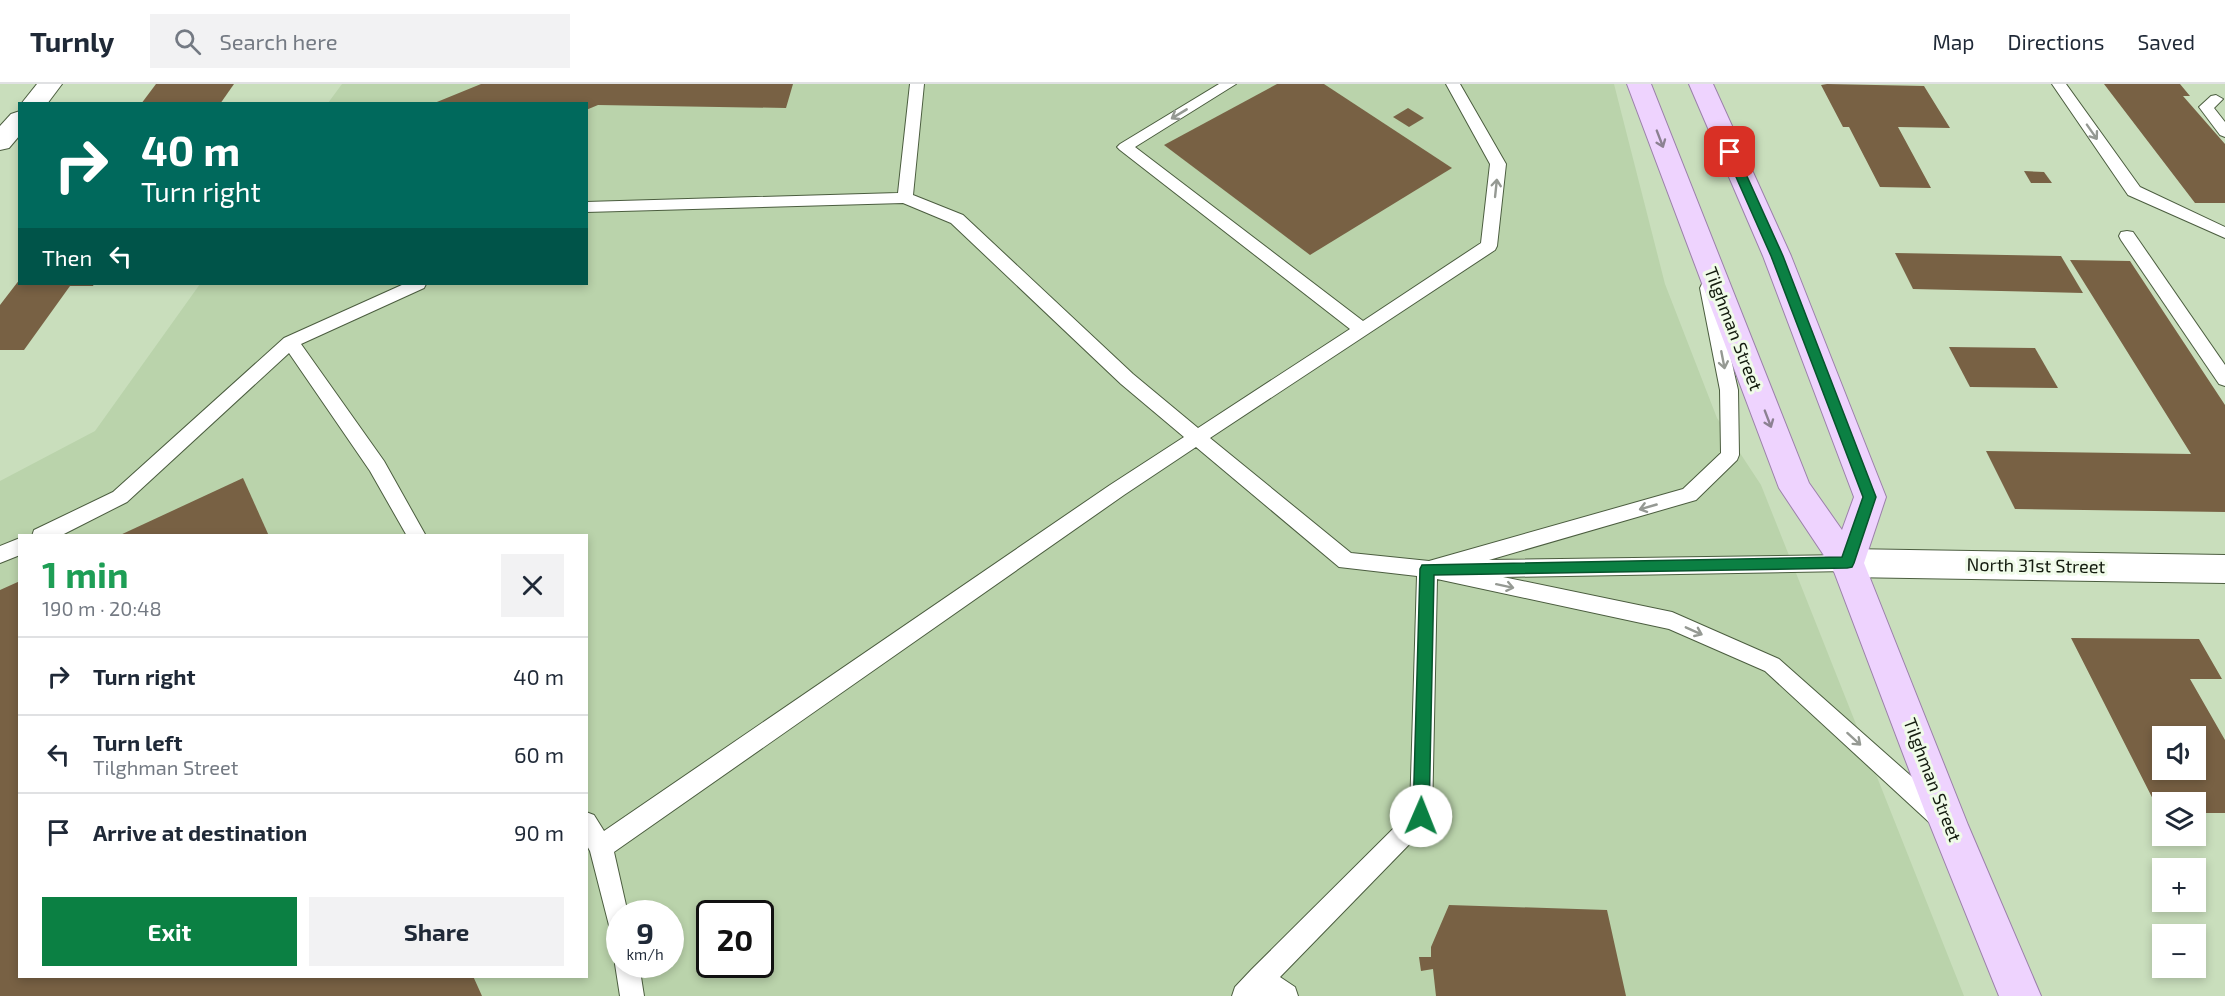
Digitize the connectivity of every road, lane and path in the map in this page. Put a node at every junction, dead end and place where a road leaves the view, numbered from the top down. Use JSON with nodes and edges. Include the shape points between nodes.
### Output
{"nodes":[{"id":1,"x":50,"y":84,"type":"edge"},
{"id":2,"x":917,"y":84,"type":"edge"},
{"id":3,"x":1229,"y":84,"type":"edge"},
{"id":4,"x":1453,"y":84,"type":"edge"},
{"id":5,"x":1639,"y":84,"type":"edge"},
{"id":6,"x":1701,"y":84,"type":"edge"},
{"id":7,"x":2059,"y":84,"type":"edge"},
{"id":8,"x":2216,"y":99,"type":"dead end"},
{"id":9,"x":35,"y":102,"type":"edge"},
{"id":10,"x":18,"y":121,"type":"edge"},
{"id":11,"x":2225,"y":132,"type":"edge"},
{"id":12,"x":0,"y":142,"type":"edge"},
{"id":13,"x":905,"y":198,"type":"junction"},
{"id":14,"x":588,"y":207,"type":"edge"},
{"id":15,"x":2225,"y":233,"type":"edge"},
{"id":16,"x":2127,"y":236,"type":"dead end"},
{"id":17,"x":1699,"y":241,"type":"junction"},
{"id":18,"x":416,"y":285,"type":"edge"},
{"id":19,"x":1362,"y":329,"type":"junction"},
{"id":20,"x":291,"y":342,"type":"junction"},
{"id":21,"x":2225,"y":379,"type":"edge"},
{"id":22,"x":1196,"y":438,"type":"junction"},
{"id":23,"x":45,"y":534,"type":"edge"},
{"id":24,"x":416,"y":534,"type":"edge"},
{"id":25,"x":18,"y":547,"type":"edge"},
{"id":26,"x":0,"y":555,"type":"edge"},
{"id":27,"x":1847,"y":563,"type":"junction"},
{"id":28,"x":1427,"y":569,"type":"junction"},
{"id":29,"x":2225,"y":569,"type":"edge"},
{"id":30,"x":1949,"y":825,"type":"junction"},
{"id":31,"x":588,"y":826,"type":"edge"},
{"id":32,"x":601,"y":847,"type":"junction"},
{"id":33,"x":613,"y":900,"type":"edge"},
{"id":34,"x":629,"y":978,"type":"edge"},
{"id":35,"x":1261,"y":978,"type":"junction"},
{"id":36,"x":632,"y":996,"type":"edge"},
{"id":37,"x":1244,"y":996,"type":"edge"},
{"id":38,"x":1286,"y":996,"type":"edge"},
{"id":39,"x":2020,"y":996,"type":"edge"}],
"edges":[{"from":1,"to":9,"type":"street"},
{"from":2,"to":13,"type":"lane"},
{"from":3,"to":19,"type":"lane","one_way":true,"via":[[1125,147]]},
{"from":19,"to":4,"type":"lane","one_way":true,"via":[[1489,246],[1498,164]]},
{"from":5,"to":17,"type":"main road","name":"Tilghman Street","one_way":true},
{"from":6,"to":27,"type":"main road","via":[[1777,256],[1870,497]]},
{"from":7,"to":15,"type":"lane","one_way":true,"via":[[2134,191]]},
{"from":8,"to":11,"type":"lane","via":[[2206,106]]},
{"from":10,"to":12,"type":"street"},
{"from":13,"to":14,"type":"lane"},
{"from":13,"to":22,"type":"lane","via":[[957,219],[1119,372]]},
{"from":16,"to":21,"type":"lane"},
{"from":17,"to":27,"type":"main road","name":"Tilghman Street","one_way":true,"via":[[1795,488]]},
{"from":17,"to":28,"type":"lane","one_way":true,"via":[[1729,390],[1730,455],[1689,495]]},
{"from":18,"to":20,"type":"lane"},
{"from":19,"to":22,"type":"lane"},
{"from":20,"to":23,"type":"lane","via":[[120,496]]},
{"from":20,"to":24,"type":"lane","via":[[377,466]]},
{"from":22,"to":28,"type":"lane","via":[[1346,561]]},
{"from":22,"to":32,"type":"lane"},
{"from":25,"to":26,"type":"lane"},
{"from":27,"to":28,"type":"lane"},
{"from":27,"to":29,"type":"street","name":"North 31st Street"},
{"from":27,"to":30,"type":"main road","name":"Tilghman Street"},
{"from":28,"to":30,"type":"lane","one_way":true,"via":[[1672,621],[1772,665]]},
{"from":28,"to":35,"type":"lane","via":[[1421,816]]},
{"from":30,"to":39,"type":"main road","name":"Tilghman Street"},
{"from":31,"to":32,"type":"lane"},
{"from":32,"to":33,"type":"lane"},
{"from":34,"to":36,"type":"lane"},
{"from":35,"to":37,"type":"lane"},
{"from":35,"to":38,"type":"lane"}]}
